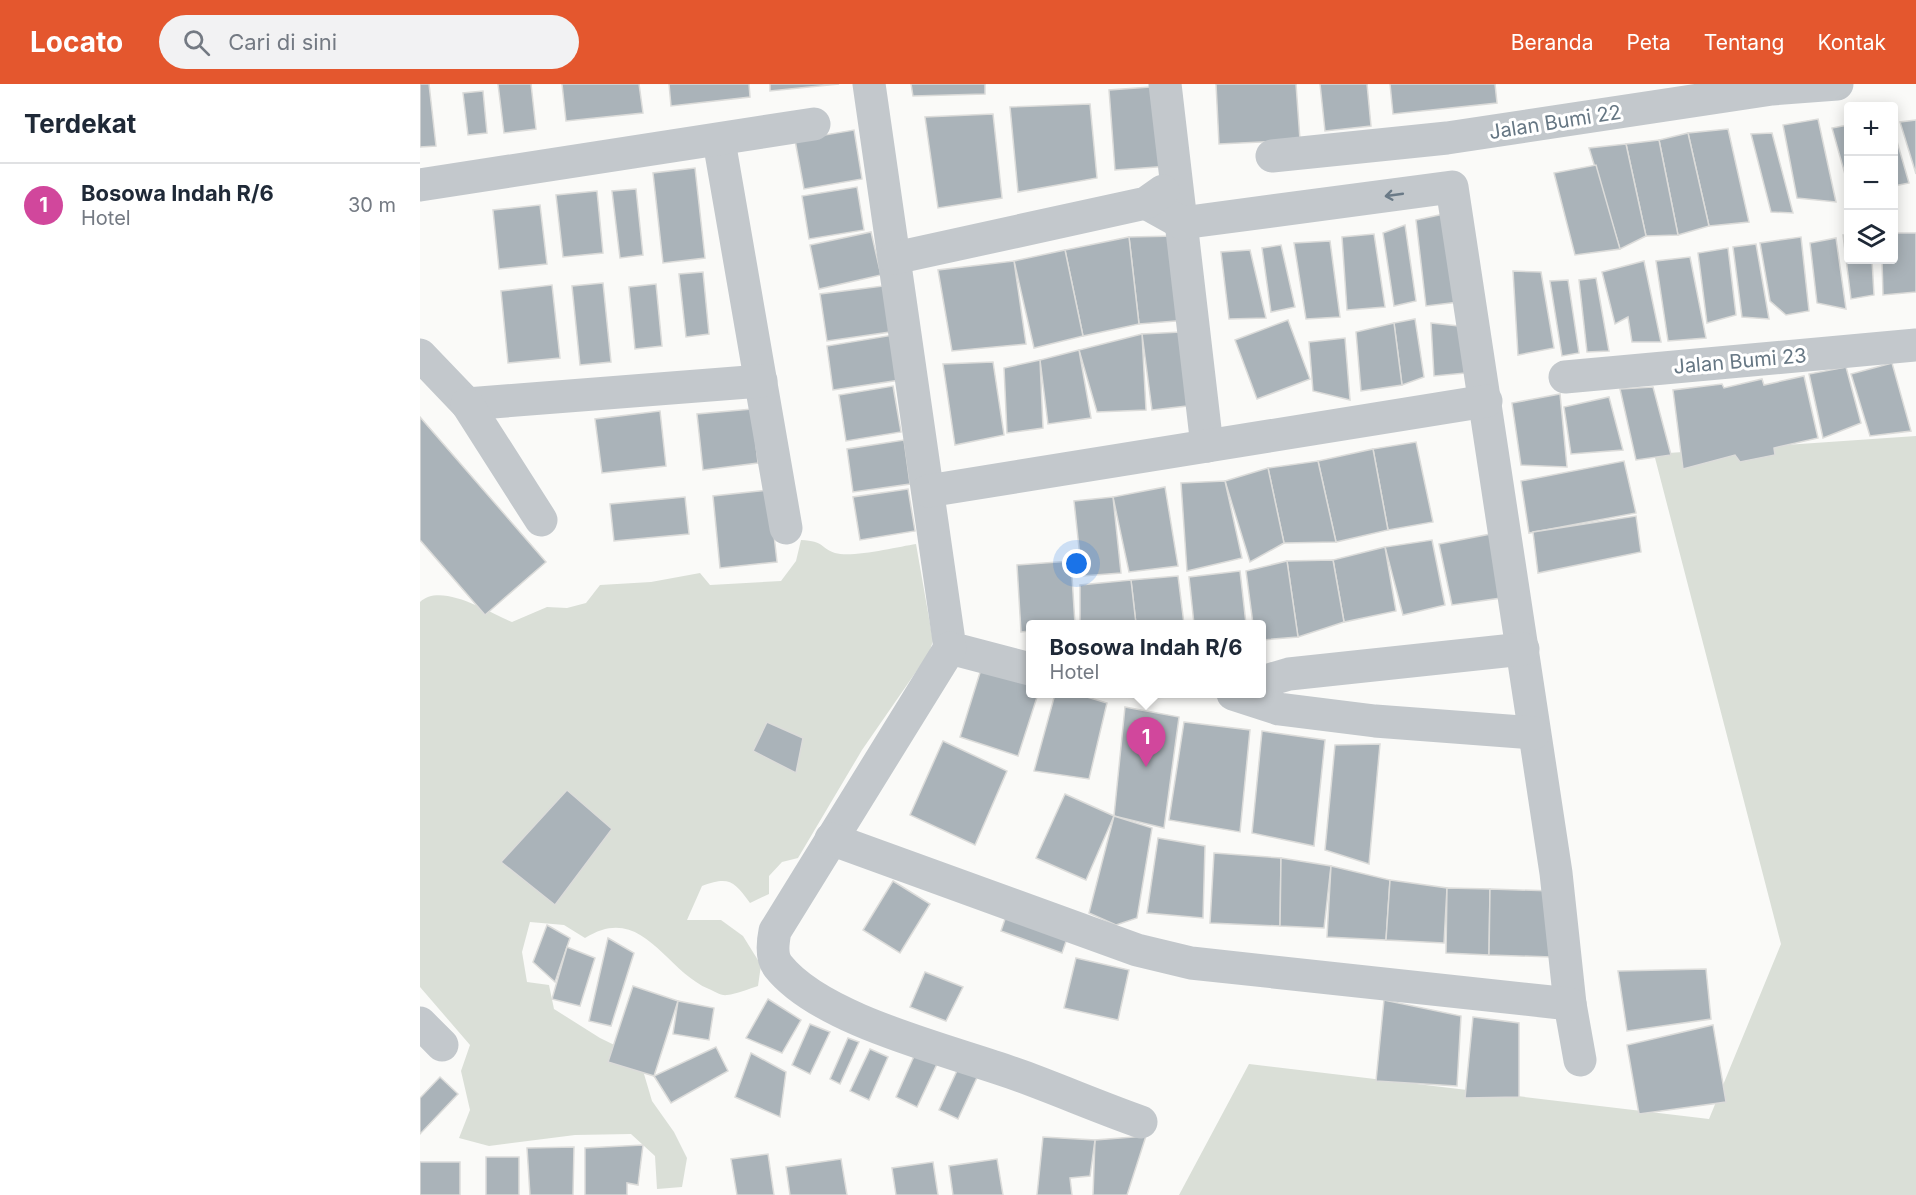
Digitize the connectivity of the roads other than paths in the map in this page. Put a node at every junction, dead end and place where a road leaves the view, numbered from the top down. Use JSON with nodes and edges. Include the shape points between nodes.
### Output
{"nodes":[{"id":1,"x":869,"y":84,"type":"edge"},
{"id":2,"x":1165,"y":84,"type":"edge"},
{"id":3,"x":1837,"y":84,"type":"edge"},
{"id":4,"x":1772,"y":86,"type":"edge"},
{"id":5,"x":814,"y":124,"type":"dead end"},
{"id":6,"x":718,"y":141,"type":"junction"},
{"id":7,"x":1272,"y":156,"type":"dead end"},
{"id":8,"x":1177,"y":182,"type":"junction"},
{"id":9,"x":420,"y":185,"type":"edge"},
{"id":10,"x":1146,"y":203,"type":"junction"},
{"id":11,"x":1182,"y":223,"type":"junction"},
{"id":12,"x":895,"y":258,"type":"junction"},
{"id":13,"x":1916,"y":345,"type":"edge"},
{"id":14,"x":420,"y":355,"type":"edge"},
{"id":15,"x":1565,"y":377,"type":"dead end"},
{"id":16,"x":761,"y":381,"type":"junction"},
{"id":17,"x":1486,"y":401,"type":"junction"},
{"id":18,"x":467,"y":404,"type":"junction"},
{"id":19,"x":1207,"y":446,"type":"junction"},
{"id":20,"x":928,"y":491,"type":"junction"},
{"id":21,"x":541,"y":520,"type":"dead end"},
{"id":22,"x":786,"y":528,"type":"dead end"},
{"id":23,"x":950,"y":648,"type":"junction"},
{"id":24,"x":1523,"y":649,"type":"junction"},
{"id":25,"x":1026,"y":668,"type":"edge"},
{"id":26,"x":1266,"y":681,"type":"edge"},
{"id":27,"x":1247,"y":698,"type":"edge"},
{"id":28,"x":1534,"y":733,"type":"junction"},
{"id":29,"x":831,"y":839,"type":"junction"},
{"id":30,"x":1570,"y":1004,"type":"junction"},
{"id":31,"x":1580,"y":1060,"type":"dead end"},
{"id":32,"x":1141,"y":1122,"type":"dead end"}],
"edges":[{"from":1,"to":12,"type":"street"},
{"from":2,"to":8,"type":"street"},
{"from":3,"to":4,"type":"street","name":"Jalan Bumi 22"},
{"from":4,"to":7,"type":"street","name":"Jalan Bumi 22","via":[[1447,138]]},
{"from":5,"to":6,"type":"street"},
{"from":6,"to":9,"type":"street"},
{"from":6,"to":16,"type":"street"},
{"from":8,"to":10,"type":"street"},
{"from":8,"to":11,"type":"street"},
{"from":10,"to":11,"type":"street"},
{"from":10,"to":12,"type":"street"},
{"from":17,"to":11,"type":"street","one_way":true,"via":[[1452,187]]},
{"from":11,"to":19,"type":"street"},
{"from":12,"to":20,"type":"street"},
{"from":13,"to":15,"type":"street","name":"Jalan Bumi 23"},
{"from":14,"to":18,"type":"street"},
{"from":16,"to":18,"type":"street"},
{"from":16,"to":22,"type":"street"},
{"from":17,"to":19,"type":"street"},
{"from":17,"to":24,"type":"street"},
{"from":18,"to":21,"type":"street"},
{"from":19,"to":20,"type":"street"},
{"from":20,"to":23,"type":"street"},
{"from":23,"to":25,"type":"street"},
{"from":23,"to":29,"type":"street"},
{"from":24,"to":26,"type":"street","via":[[1290,674]]},
{"from":24,"to":28,"type":"street"},
{"from":27,"to":28,"type":"street","via":[[1279,709],[1375,721]]},
{"from":28,"to":30,"type":"street","via":[[1556,873]]},
{"from":29,"to":30,"type":"street","via":[[1137,950],[1191,963]]},
{"from":29,"to":32,"type":"street","via":[[775,931],[772,945],[776,964],[810,996],[882,1029]]},
{"from":30,"to":31,"type":"street"}]}
